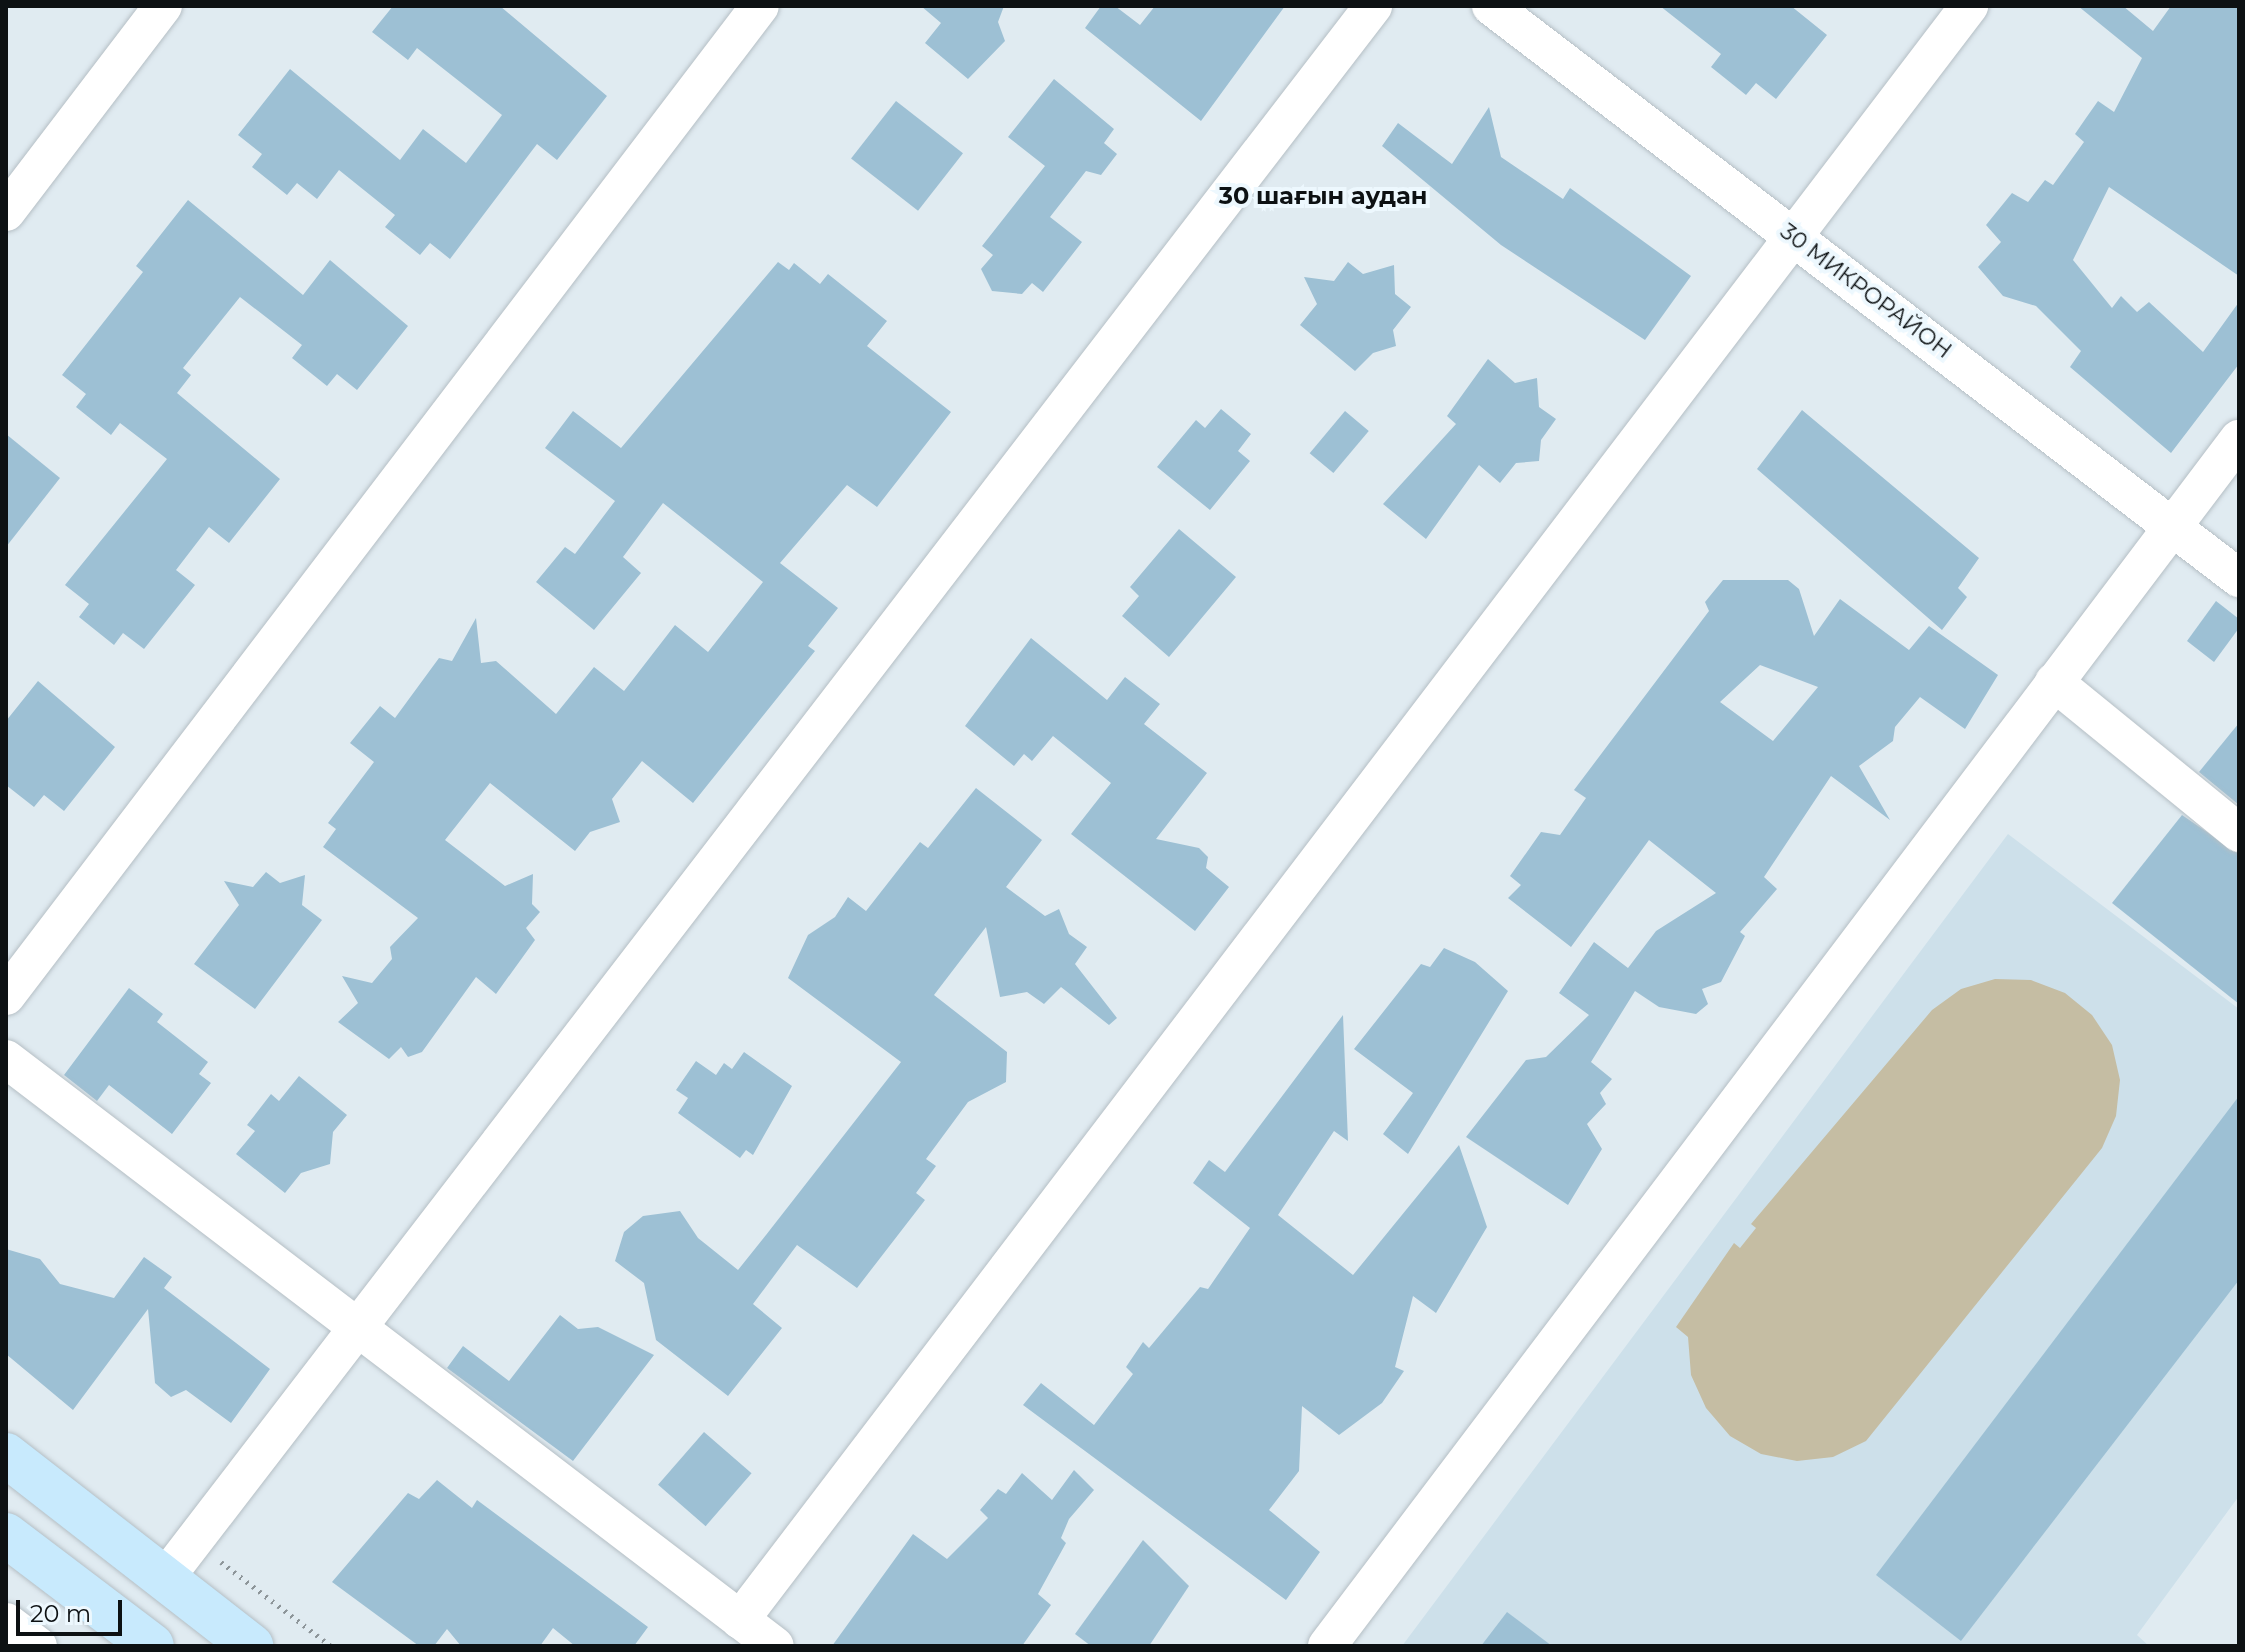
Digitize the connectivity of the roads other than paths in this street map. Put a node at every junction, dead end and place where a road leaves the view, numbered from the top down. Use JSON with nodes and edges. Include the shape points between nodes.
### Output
{"nodes":[{"id":1,"x":163,"y":6,"type":"edge"},
{"id":2,"x":760,"y":6,"type":"edge"},
{"id":3,"x":1373,"y":6,"type":"edge"},
{"id":4,"x":1491,"y":6,"type":"edge"},
{"id":5,"x":1969,"y":6,"type":"edge"},
{"id":6,"x":6,"y":212,"type":"edge"},
{"id":7,"x":1794,"y":236,"type":"junction"},
{"id":8,"x":2239,"y":439,"type":"edge"},
{"id":9,"x":2172,"y":525,"type":"junction"},
{"id":10,"x":2239,"y":578,"type":"edge"},
{"id":11,"x":2054,"y":682,"type":"junction"},
{"id":12,"x":2239,"y":833,"type":"edge"},
{"id":13,"x":6,"y":996,"type":"edge"},
{"id":14,"x":6,"y":1059,"type":"edge"},
{"id":15,"x":353,"y":1324,"type":"junction"},
{"id":16,"x":6,"y":1455,"type":"edge"},
{"id":17,"x":6,"y":1535,"type":"edge"},
{"id":18,"x":166,"y":1577,"type":"junction"},
{"id":19,"x":740,"y":1620,"type":"junction"},
{"id":20,"x":6,"y":1622,"type":"edge"},
{"id":21,"x":38,"y":1646,"type":"edge"},
{"id":22,"x":152,"y":1646,"type":"edge"},
{"id":23,"x":251,"y":1646,"type":"edge"},
{"id":24,"x":775,"y":1646,"type":"edge"},
{"id":25,"x":1327,"y":1646,"type":"edge"}],
"edges":[{"from":1,"to":6,"type":"street"},
{"from":2,"to":13,"type":"street"},
{"from":3,"to":15,"type":"street"},
{"from":4,"to":7,"type":"street","name":"30 МИКРОРАЙОН"},
{"from":5,"to":7,"type":"street"},
{"from":7,"to":9,"type":"street","name":"30 МИКРОРАЙОН"},
{"from":7,"to":19,"type":"street"},
{"from":8,"to":9,"type":"street"},
{"from":9,"to":10,"type":"street","name":"30 МИКРОРАЙОН"},
{"from":9,"to":11,"type":"street"},
{"from":11,"to":12,"type":"street"},
{"from":11,"to":25,"type":"street"},
{"from":14,"to":15,"type":"street"},
{"from":15,"to":18,"type":"street","via":[[196,1544]]},
{"from":15,"to":19,"type":"street"},
{"from":16,"to":18,"type":"main road"},
{"from":17,"to":22,"type":"main road"},
{"from":18,"to":23,"type":"main road"},
{"from":19,"to":24,"type":"street"},
{"from":20,"to":21,"type":"street"}]}
